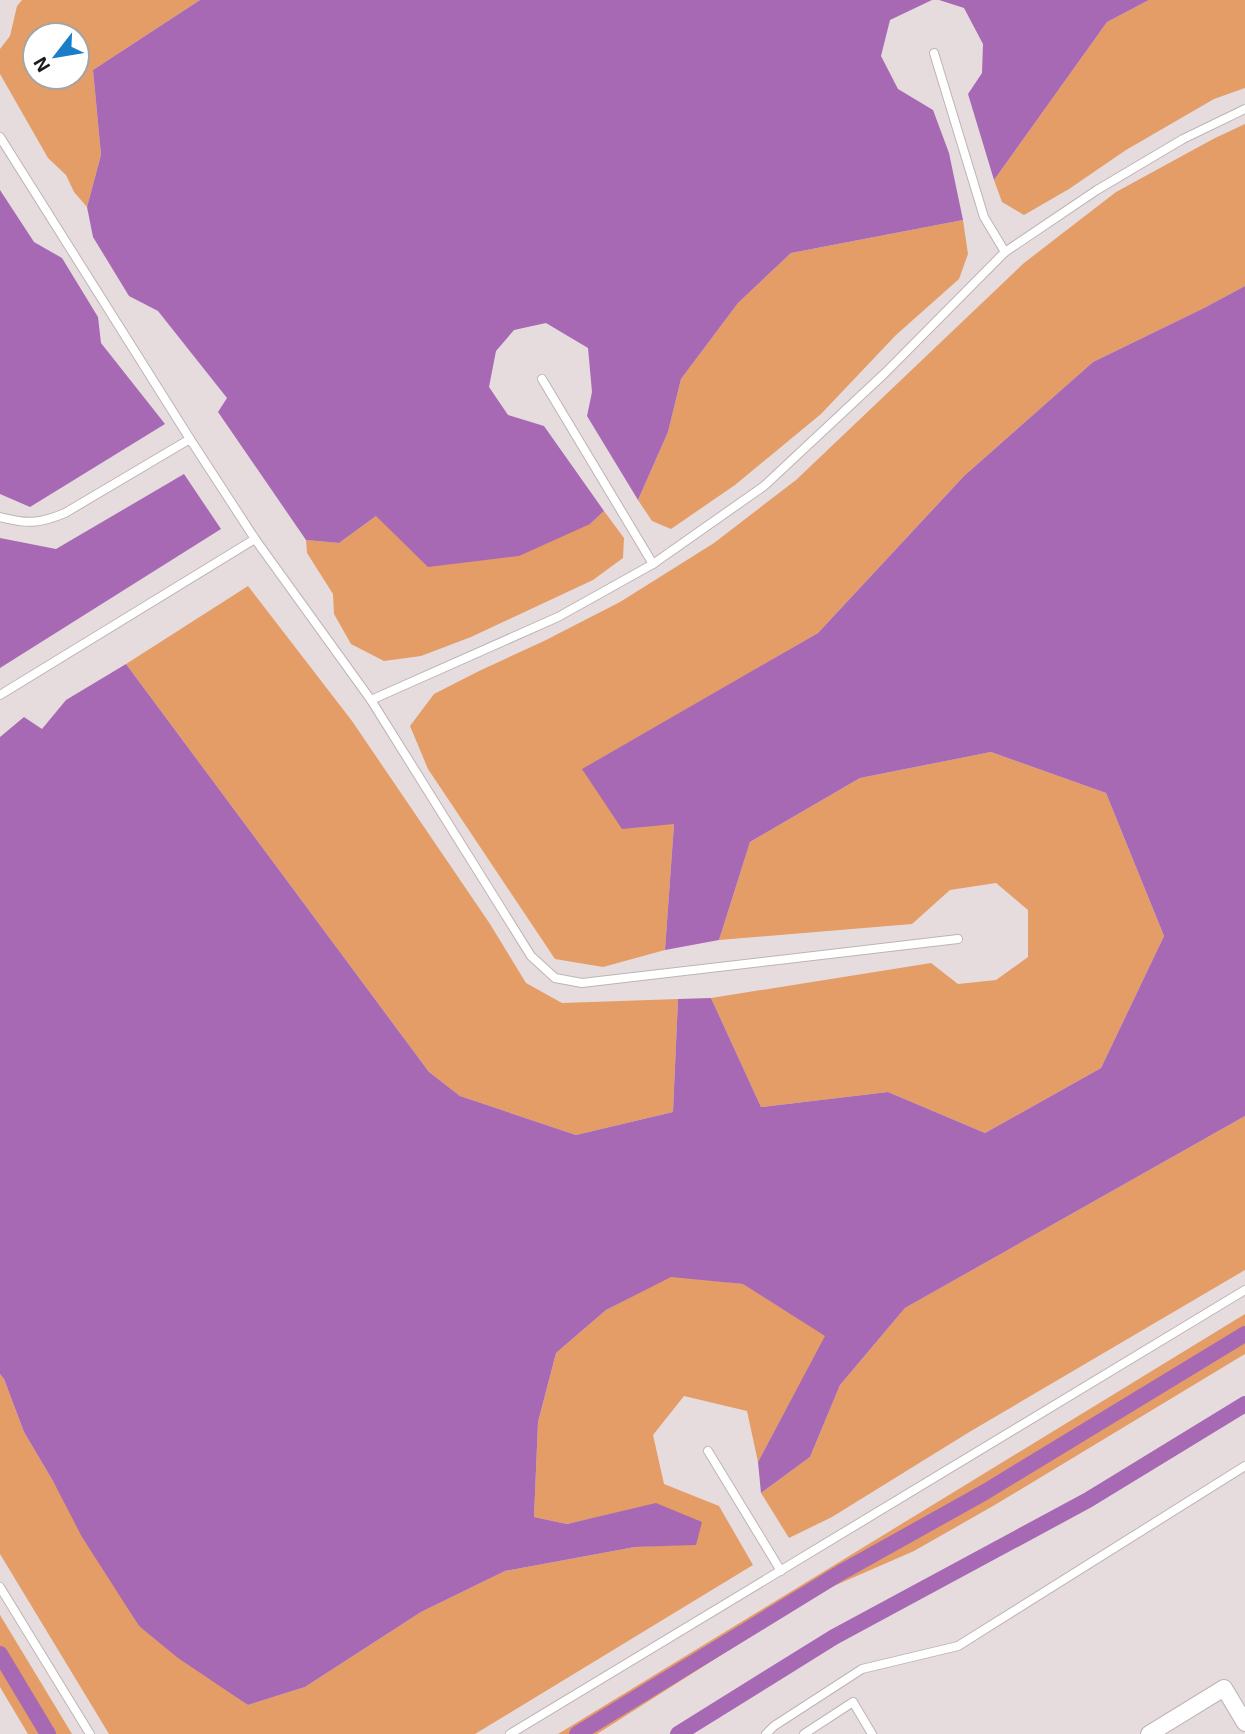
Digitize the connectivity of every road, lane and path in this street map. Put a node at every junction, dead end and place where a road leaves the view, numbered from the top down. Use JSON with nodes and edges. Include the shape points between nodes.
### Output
{"nodes":[{"id":1,"x":934,"y":53,"type":"dead end"},
{"id":2,"x":1245,"y":109,"type":"edge"},
{"id":3,"x":0,"y":137,"type":"edge"},
{"id":4,"x":1005,"y":252,"type":"junction"},
{"id":5,"x":542,"y":379,"type":"dead end"},
{"id":6,"x":190,"y":439,"type":"junction"},
{"id":7,"x":0,"y":517,"type":"edge"},
{"id":8,"x":255,"y":539,"type":"junction"},
{"id":9,"x":653,"y":564,"type":"junction"},
{"id":10,"x":0,"y":695,"type":"edge"},
{"id":11,"x":371,"y":700,"type":"junction"},
{"id":12,"x":958,"y":939,"type":"dead end"},
{"id":13,"x":1245,"y":1290,"type":"edge"},
{"id":14,"x":708,"y":1451,"type":"dead end"},
{"id":15,"x":1245,"y":1466,"type":"edge"},
{"id":16,"x":781,"y":1570,"type":"junction"},
{"id":17,"x":0,"y":1587,"type":"edge"},
{"id":18,"x":1245,"y":1723,"type":"edge"},
{"id":19,"x":90,"y":1734,"type":"edge"},
{"id":20,"x":510,"y":1734,"type":"edge"},
{"id":21,"x":766,"y":1734,"type":"edge"},
{"id":22,"x":804,"y":1734,"type":"edge"},
{"id":23,"x":872,"y":1734,"type":"edge"},
{"id":24,"x":1149,"y":1734,"type":"edge"}],
"edges":[{"from":1,"to":4,"type":"lane","via":[[984,217]]},
{"from":2,"to":4,"type":"lane","via":[[1097,190]]},
{"from":3,"to":6,"type":"lane"},
{"from":4,"to":9,"type":"lane","via":[[764,486]]},
{"from":5,"to":9,"type":"lane"},
{"from":6,"to":7,"type":"lane","via":[[47,521]]},
{"from":6,"to":8,"type":"lane"},
{"from":8,"to":10,"type":"lane"},
{"from":8,"to":11,"type":"lane"},
{"from":9,"to":11,"type":"lane","via":[[558,617]]},
{"from":11,"to":12,"type":"lane","via":[[531,956],[555,978],[582,983]]},
{"from":13,"to":16,"type":"lane"},
{"from":14,"to":16,"type":"lane"},
{"from":15,"to":21,"type":"lane","via":[[958,1646],[862,1670]]},
{"from":16,"to":20,"type":"lane"},
{"from":17,"to":19,"type":"lane"},
{"from":18,"to":24,"type":"street","via":[[1224,1688]]},
{"from":22,"to":23,"type":"lane","via":[[853,1702]]}]}
